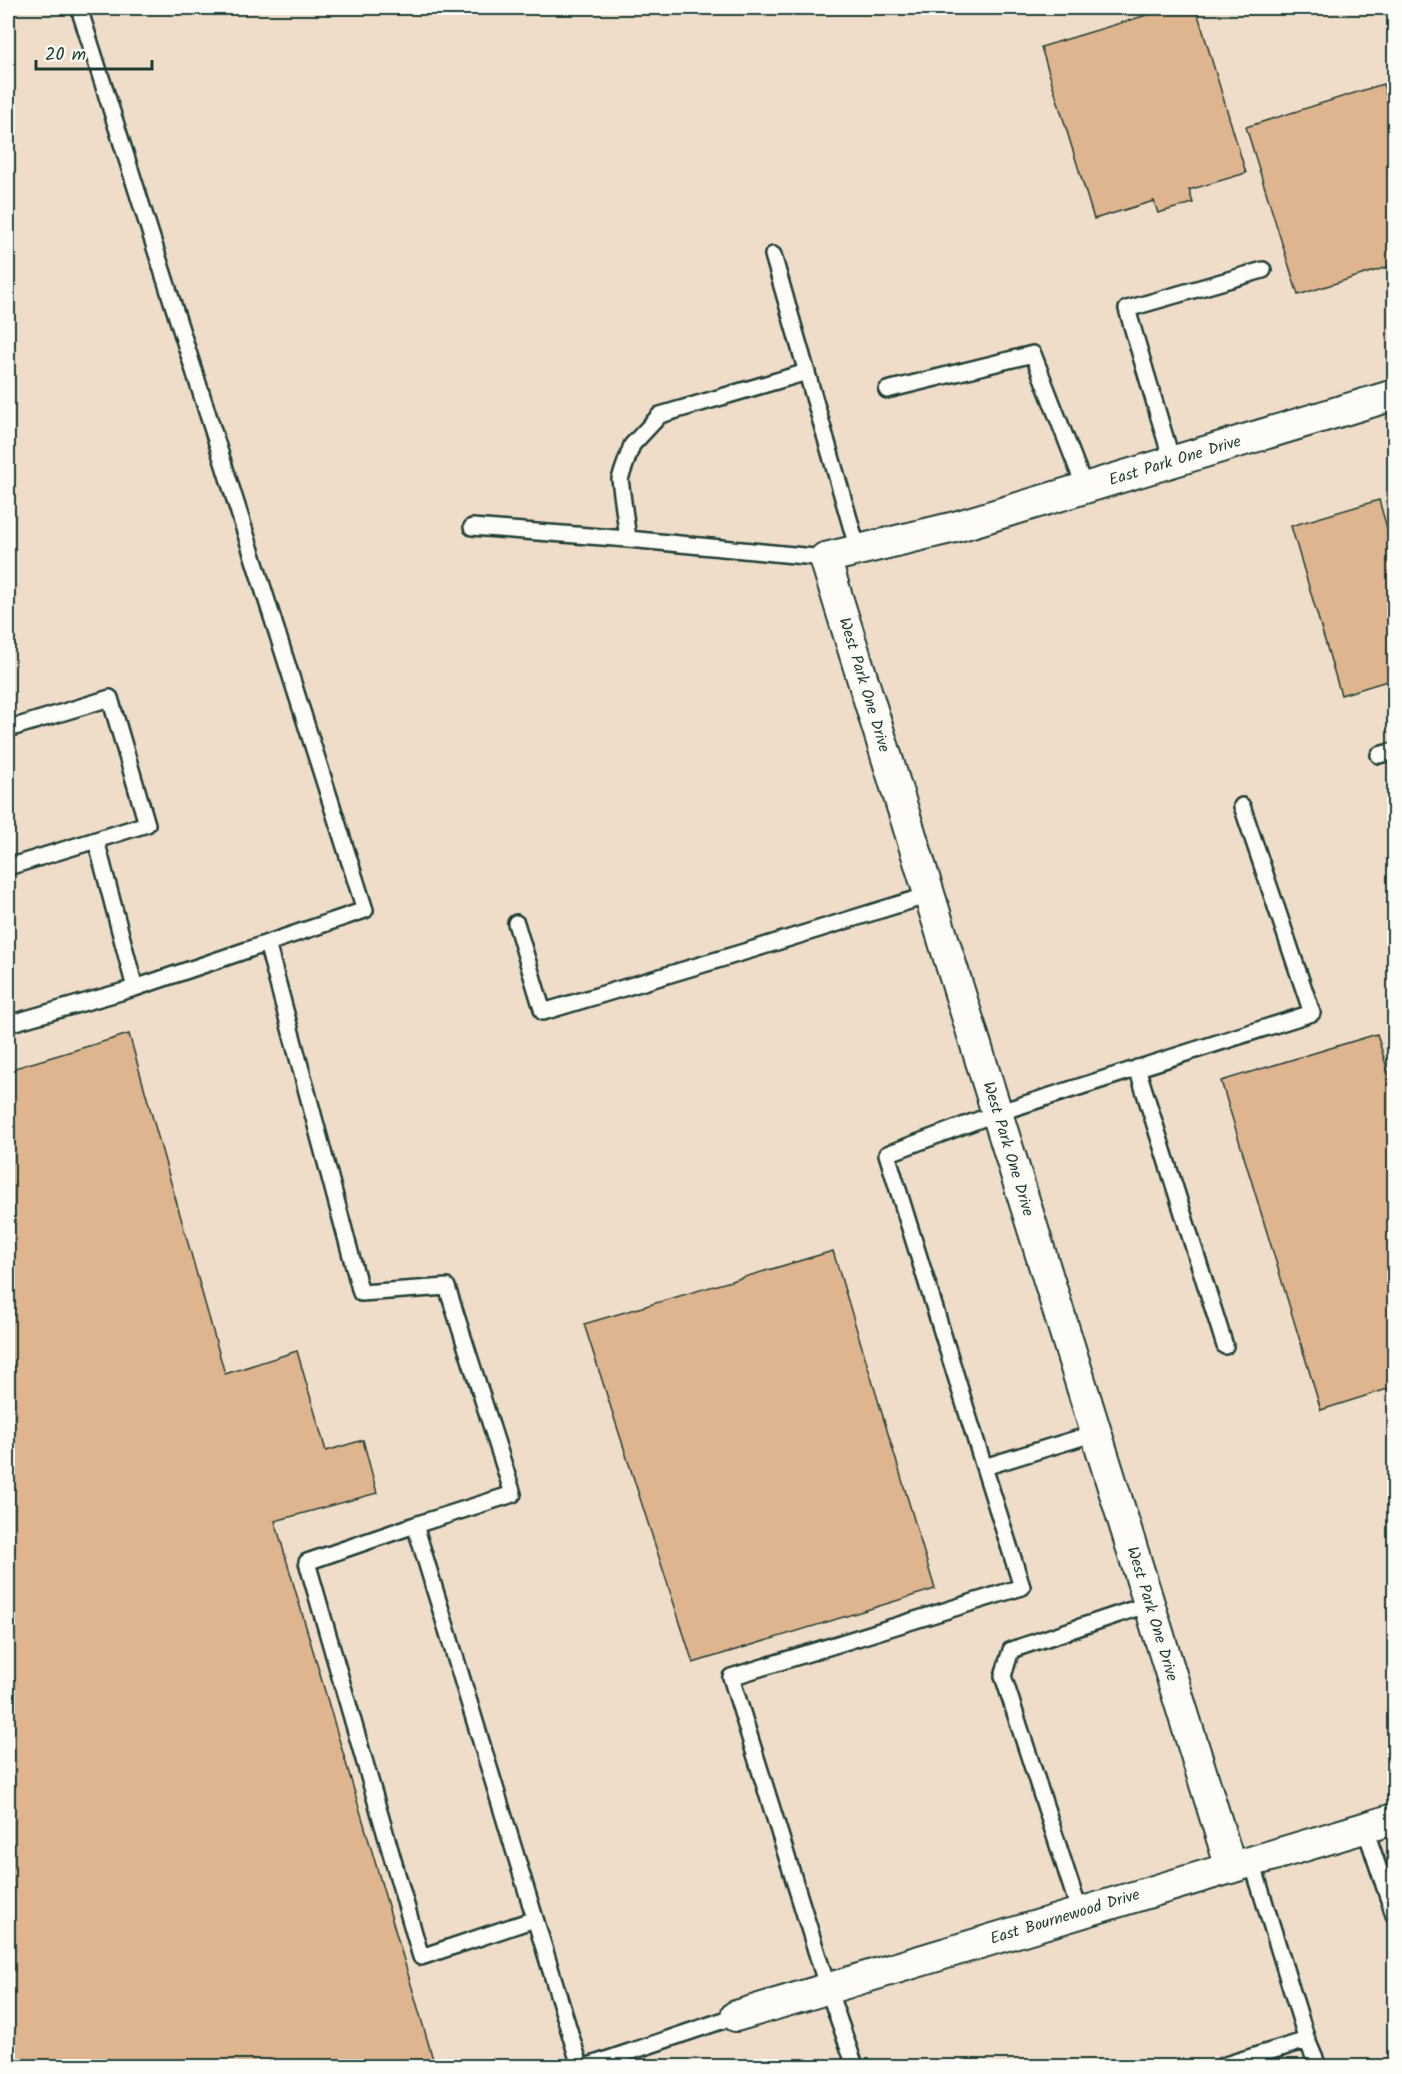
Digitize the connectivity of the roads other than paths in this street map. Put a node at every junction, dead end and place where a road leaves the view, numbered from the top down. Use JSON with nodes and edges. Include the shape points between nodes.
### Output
{"nodes":[{"id":1,"x":79,"y":8,"type":"edge"},
{"id":2,"x":773,"y":255,"type":"dead end"},
{"id":3,"x":1263,"y":270,"type":"dead end"},
{"id":4,"x":807,"y":372,"type":"junction"},
{"id":5,"x":887,"y":390,"type":"dead end"},
{"id":6,"x":1395,"y":395,"type":"edge"},
{"id":7,"x":1172,"y":460,"type":"junction"},
{"id":8,"x":1085,"y":488,"type":"junction"},
{"id":9,"x":472,"y":527,"type":"dead end"},
{"id":10,"x":628,"y":539,"type":"junction"},
{"id":11,"x":858,"y":550,"type":"junction"},
{"id":12,"x":825,"y":558,"type":"junction"},
{"id":13,"x":8,"y":729,"type":"edge"},
{"id":14,"x":1395,"y":751,"type":"edge"},
{"id":15,"x":1379,"y":755,"type":"dead end"},
{"id":16,"x":1242,"y":806,"type":"dead end"},
{"id":17,"x":96,"y":840,"type":"junction"},
{"id":18,"x":8,"y":867,"type":"edge"},
{"id":19,"x":929,"y":895,"type":"junction"},
{"id":20,"x":516,"y":923,"type":"dead end"},
{"id":21,"x":267,"y":943,"type":"junction"},
{"id":22,"x":135,"y":988,"type":"junction"},
{"id":23,"x":8,"y":1024,"type":"edge"},
{"id":24,"x":1137,"y":1068,"type":"junction"},
{"id":25,"x":997,"y":1113,"type":"junction"},
{"id":26,"x":1225,"y":1346,"type":"dead end"},
{"id":27,"x":1096,"y":1433,"type":"junction"},
{"id":28,"x":984,"y":1467,"type":"junction"},
{"id":29,"x":414,"y":1525,"type":"junction"},
{"id":30,"x":1149,"y":1604,"type":"junction"},
{"id":31,"x":1395,"y":1819,"type":"edge"},
{"id":32,"x":1365,"y":1828,"type":"junction"},
{"id":33,"x":1241,"y":1865,"type":"junction"},
{"id":34,"x":1080,"y":1913,"type":"junction"},
{"id":35,"x":1395,"y":1915,"type":"edge"},
{"id":36,"x":535,"y":1919,"type":"junction"},
{"id":37,"x":828,"y":1989,"type":"junction"},
{"id":38,"x":736,"y":2016,"type":"joint"},
{"id":39,"x":1307,"y":2040,"type":"junction"},
{"id":40,"x":633,"y":2059,"type":"edge"},
{"id":41,"x":580,"y":2067,"type":"edge"},
{"id":42,"x":588,"y":2067,"type":"edge"},
{"id":43,"x":855,"y":2067,"type":"edge"},
{"id":44,"x":1222,"y":2067,"type":"edge"},
{"id":45,"x":1318,"y":2067,"type":"edge"}],
"edges":[{"from":1,"to":21,"type":"lane","via":[[365,910]]},
{"from":2,"to":4,"type":"lane"},
{"from":3,"to":7,"type":"lane","via":[[1127,309]]},
{"from":4,"to":10,"type":"lane","via":[[660,415],[632,445],[620,479]]},
{"from":4,"to":11,"type":"lane"},
{"from":5,"to":8,"type":"lane","via":[[1033,354]]},
{"from":6,"to":7,"type":"street","name":"East Park One Drive"},
{"from":7,"to":8,"type":"street","name":"East Park One Drive"},
{"from":8,"to":11,"type":"street","name":"East Park One Drive","via":[[955,527]]},
{"from":9,"to":10,"type":"lane"},
{"from":10,"to":12,"type":"lane"},
{"from":11,"to":12,"type":"street"},
{"from":12,"to":19,"type":"street","name":"West Park One Drive"},
{"from":13,"to":17,"type":"lane","via":[[110,698],[147,824]]},
{"from":14,"to":15,"type":"lane"},
{"from":16,"to":24,"type":"lane","via":[[1312,1013]]},
{"from":17,"to":18,"type":"lane"},
{"from":17,"to":22,"type":"lane"},
{"from":19,"to":20,"type":"lane","via":[[543,1012]]},
{"from":19,"to":25,"type":"street","name":"West Park One Drive"},
{"from":21,"to":22,"type":"lane"},
{"from":21,"to":29,"type":"lane","via":[[361,1293],[447,1287],[513,1494]]},
{"from":22,"to":23,"type":"lane"},
{"from":24,"to":25,"type":"lane"},
{"from":24,"to":26,"type":"lane"},
{"from":25,"to":27,"type":"street","name":"West Park One Drive"},
{"from":25,"to":28,"type":"lane","via":[[887,1154]]},
{"from":27,"to":28,"type":"lane"},
{"from":27,"to":30,"type":"street","name":"West Park One Drive"},
{"from":28,"to":37,"type":"lane","via":[[1022,1587],[730,1677]]},
{"from":29,"to":36,"type":"lane"},
{"from":29,"to":36,"type":"lane","via":[[308,1562],[421,1957]]},
{"from":30,"to":33,"type":"street","name":"West Park One Drive"},
{"from":30,"to":34,"type":"lane","via":[[1011,1650],[1003,1676]]},
{"from":31,"to":32,"type":"street","name":"East Bournewood Drive"},
{"from":32,"to":33,"type":"street","name":"East Bournewood Drive"},
{"from":32,"to":35,"type":"lane"},
{"from":33,"to":34,"type":"street","name":"East Bournewood Drive"},
{"from":33,"to":39,"type":"lane"},
{"from":34,"to":37,"type":"street","name":"East Bournewood Drive"},
{"from":36,"to":41,"type":"lane"},
{"from":37,"to":38,"type":"street","name":"East Bournewood Drive"},
{"from":37,"to":43,"type":"lane"},
{"from":38,"to":40,"type":"lane"},
{"from":39,"to":44,"type":"lane"},
{"from":39,"to":45,"type":"lane"},
{"from":40,"to":42,"type":"lane"}]}
